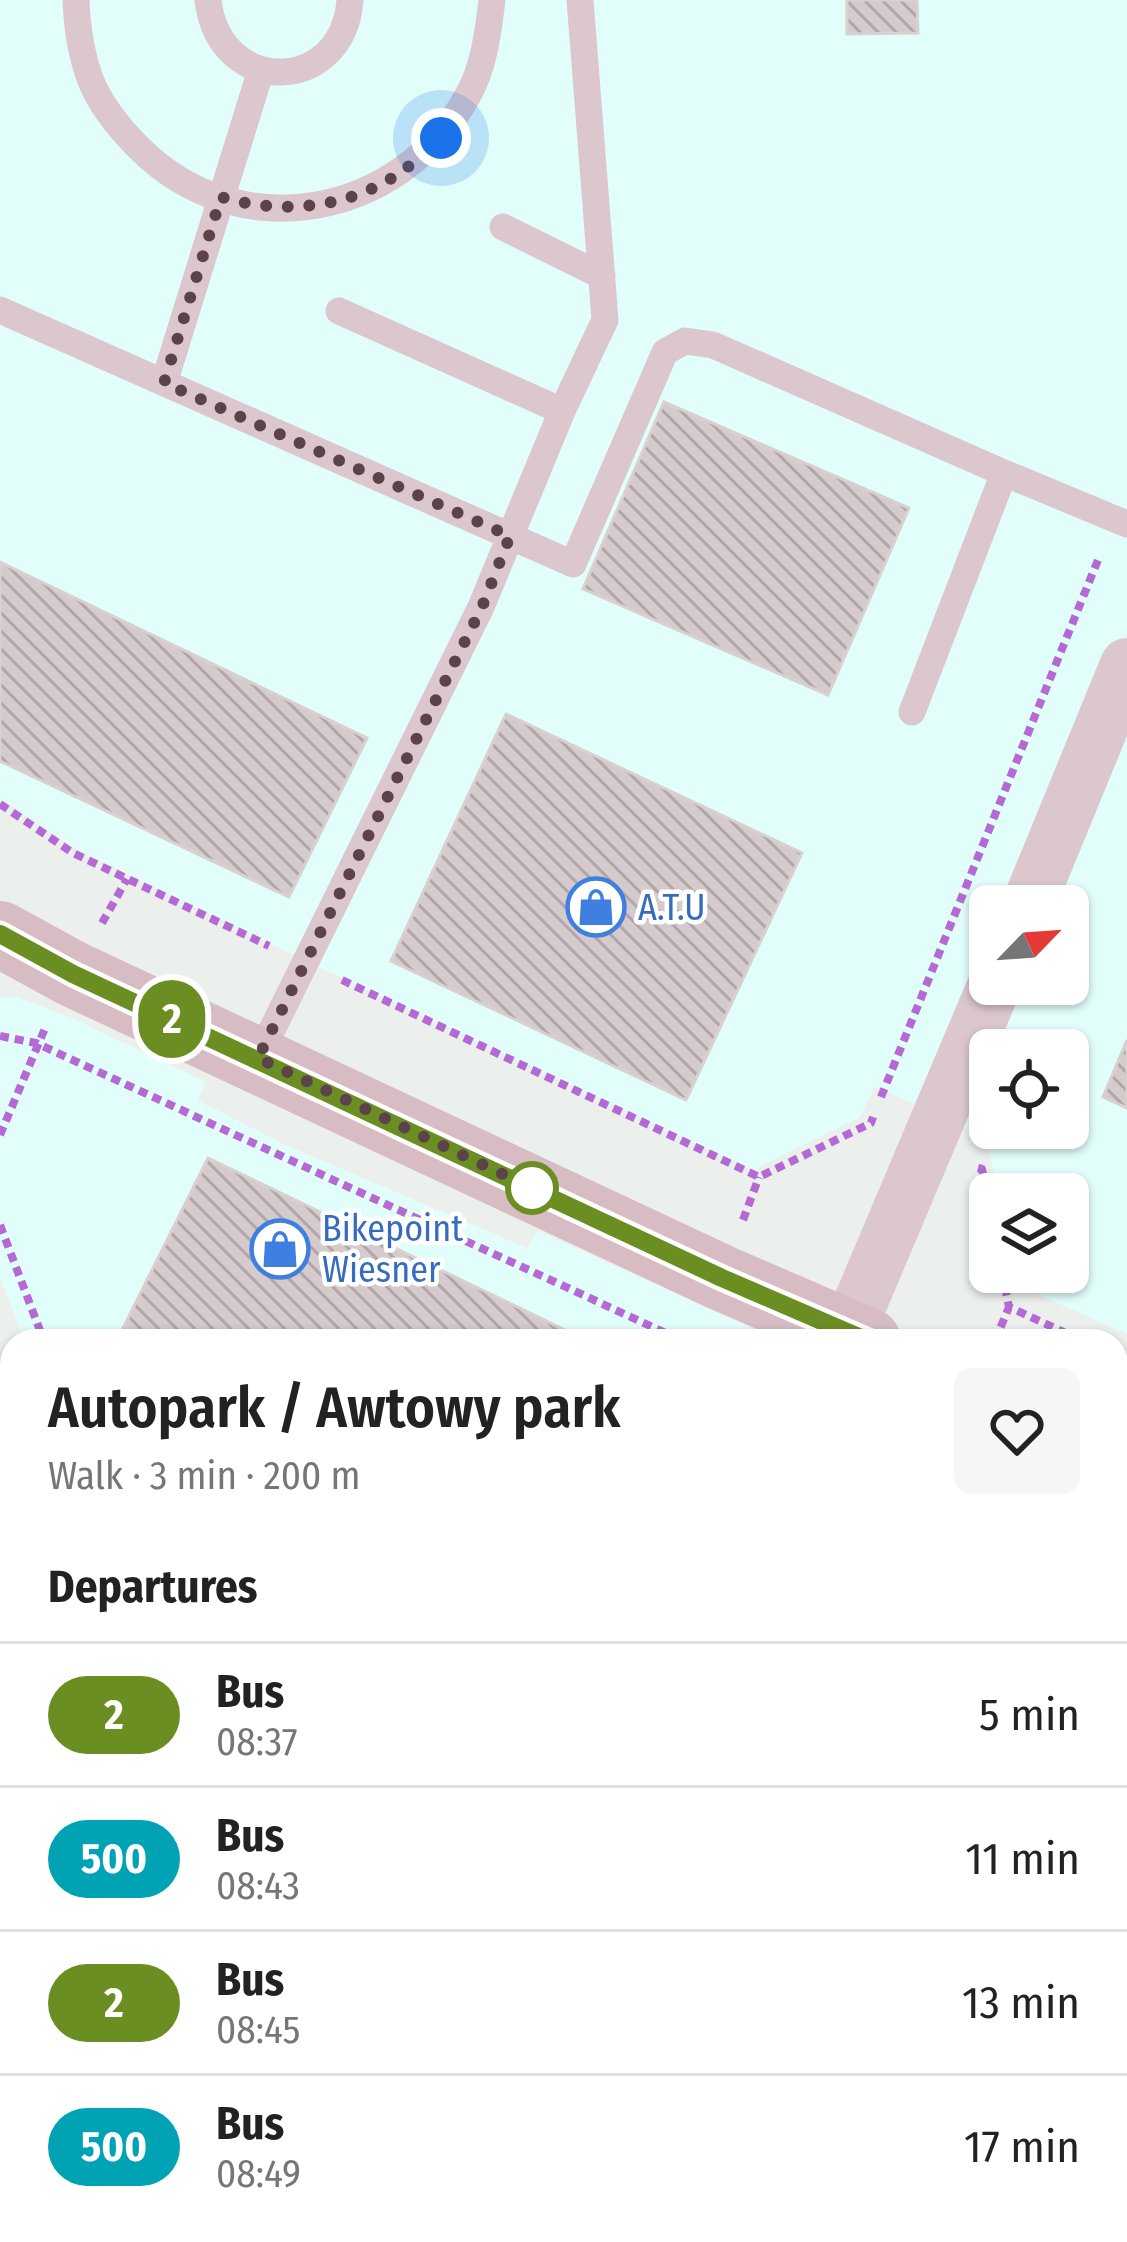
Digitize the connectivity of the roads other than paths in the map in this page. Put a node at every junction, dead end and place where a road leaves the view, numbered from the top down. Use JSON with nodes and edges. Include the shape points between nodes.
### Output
{"nodes":[{"id":1,"x":76,"y":0,"type":"edge"},
{"id":2,"x":208,"y":0,"type":"edge"},
{"id":3,"x":350,"y":0,"type":"edge"},
{"id":4,"x":492,"y":0,"type":"edge"},
{"id":5,"x":580,"y":0,"type":"edge"},
{"id":6,"x":261,"y":70,"type":"junction"},
{"id":7,"x":221,"y":197,"type":"junction"},
{"id":8,"x":503,"y":227,"type":"dead end"},
{"id":9,"x":602,"y":276,"type":"junction"},
{"id":10,"x":0,"y":310,"type":"edge"},
{"id":11,"x":339,"y":311,"type":"dead end"},
{"id":12,"x":164,"y":383,"type":"junction"},
{"id":13,"x":562,"y":411,"type":"junction"},
{"id":14,"x":1004,"y":473,"type":"junction"},
{"id":15,"x":1121,"y":521,"type":"edge"},
{"id":16,"x":510,"y":536,"type":"junction"},
{"id":17,"x":1127,"y":665,"type":"edge"},
{"id":18,"x":912,"y":712,"type":"dead end"},
{"id":19,"x":1037,"y":885,"type":"edge"},
{"id":20,"x":0,"y":934,"type":"edge"},
{"id":21,"x":987,"y":1005,"type":"edge"},
{"id":22,"x":258,"y":1058,"type":"junction"},
{"id":23,"x":842,"y":1329,"type":"edge"},
{"id":24,"x":861,"y":1329,"type":"edge"}],
"edges":[{"from":1,"to":7,"type":"lane","via":[[92,83],[119,128],[156,166]]},
{"from":2,"to":6,"type":"lane","via":[[221,43]]},
{"from":3,"to":6,"type":"lane","via":[[340,38],[325,56],[305,68]]},
{"from":4,"to":7,"type":"lane","via":[[470,94],[441,138],[401,172],[355,196],[304,208]]},
{"from":5,"to":9,"type":"lane"},
{"from":6,"to":7,"type":"lane"},
{"from":7,"to":12,"type":"lane"},
{"from":8,"to":9,"type":"lane"},
{"from":9,"to":13,"type":"lane","via":[[605,320]]},
{"from":10,"to":12,"type":"lane"},
{"from":11,"to":13,"type":"lane"},
{"from":12,"to":16,"type":"lane"},
{"from":13,"to":16,"type":"lane"},
{"from":14,"to":15,"type":"lane"},
{"from":14,"to":16,"type":"lane","via":[[713,344],[686,341],[665,352],[573,564]]},
{"from":14,"to":18,"type":"lane"},
{"from":16,"to":22,"type":"lane"},
{"from":17,"to":19,"type":"street"},
{"from":20,"to":22,"type":"street"},
{"from":21,"to":24,"type":"street"},
{"from":22,"to":23,"type":"street"}]}
